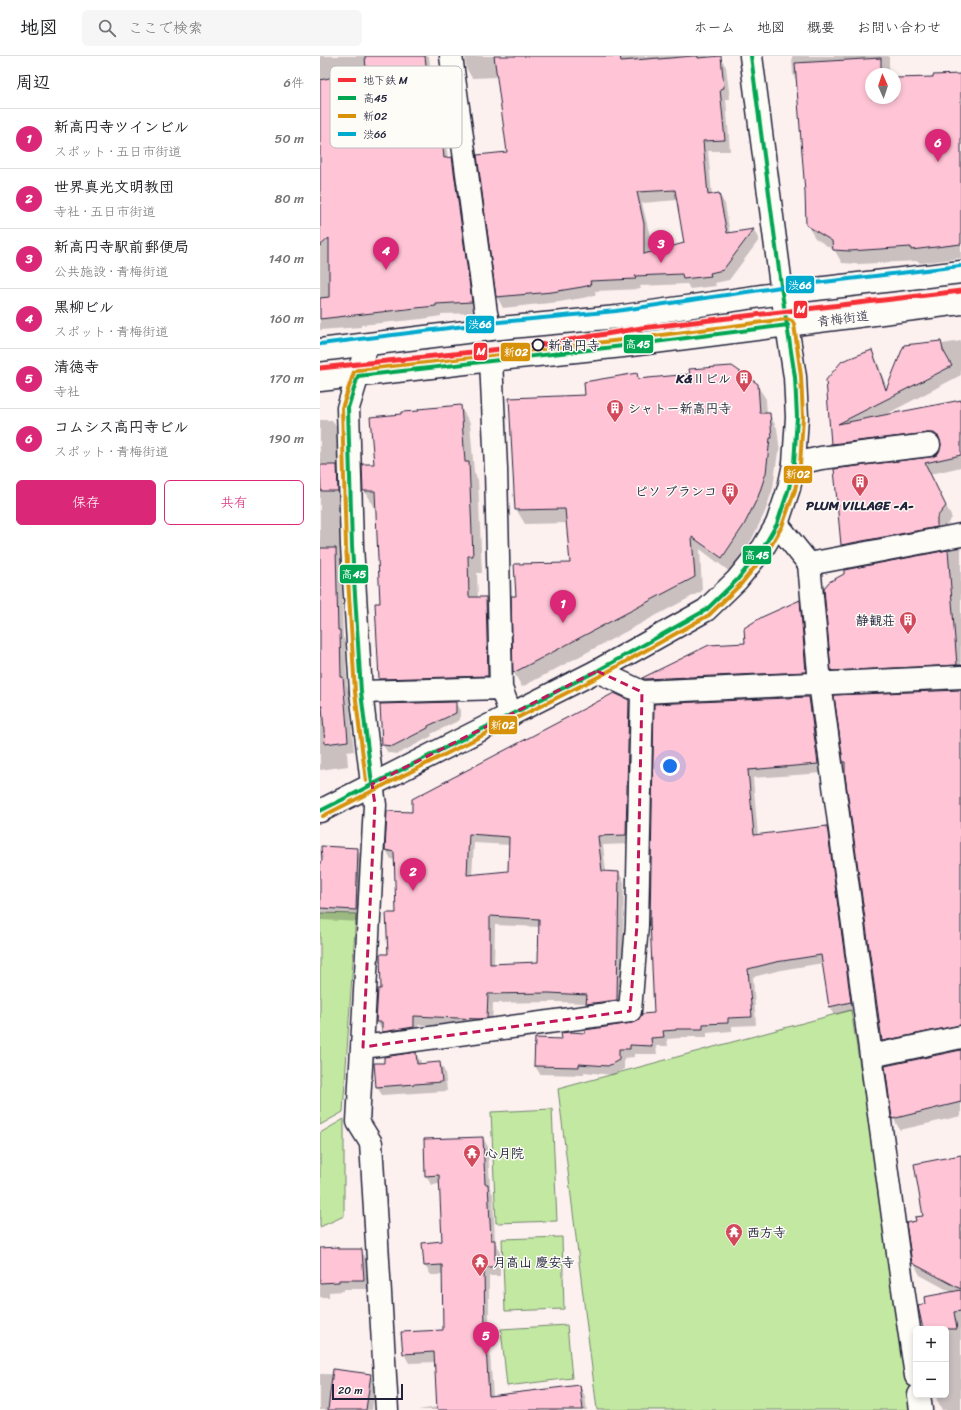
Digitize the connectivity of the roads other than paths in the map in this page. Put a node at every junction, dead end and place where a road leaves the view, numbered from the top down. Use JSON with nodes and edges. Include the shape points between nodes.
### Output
{"nodes":[{"id":1,"x":451,"y":56,"type":"edge"},
{"id":2,"x":751,"y":56,"type":"edge"},
{"id":3,"x":452,"y":66,"type":"edge"},
{"id":4,"x":462,"y":137,"type":"edge"},
{"id":5,"x":961,"y":272,"type":"edge"},
{"id":6,"x":782,"y":293,"type":"junction"},
{"id":7,"x":961,"y":303,"type":"edge"},
{"id":8,"x":788,"y":325,"type":"junction"},
{"id":9,"x":490,"y":329,"type":"junction"},
{"id":10,"x":367,"y":345,"type":"junction"},
{"id":11,"x":320,"y":350,"type":"edge"},
{"id":12,"x":491,"y":360,"type":"junction"},
{"id":13,"x":358,"y":376,"type":"junction"},
{"id":14,"x":320,"y":380,"type":"edge"},
{"id":15,"x":929,"y":445,"type":"dead end"},
{"id":16,"x":794,"y":464,"type":"junction"},
{"id":17,"x":777,"y":524,"type":"junction"},
{"id":18,"x":961,"y":535,"type":"edge"},
{"id":19,"x":809,"y":564,"type":"junction"},
{"id":20,"x":597,"y":671,"type":"junction"},
{"id":21,"x":961,"y":677,"type":"edge"},
{"id":22,"x":820,"y":683,"type":"junction"},
{"id":23,"x":501,"y":688,"type":"junction"},
{"id":24,"x":361,"y":692,"type":"junction"},
{"id":25,"x":642,"y":692,"type":"junction"},
{"id":26,"x":511,"y":715,"type":"junction"},
{"id":27,"x":372,"y":784,"type":"junction"},
{"id":28,"x":320,"y":811,"type":"edge"},
{"id":29,"x":961,"y":1037,"type":"edge"},
{"id":30,"x":363,"y":1046,"type":"junction"},
{"id":31,"x":871,"y":1056,"type":"junction"},
{"id":32,"x":914,"y":1362,"type":"edge"},
{"id":33,"x":919,"y":1398,"type":"edge"},
{"id":34,"x":387,"y":1410,"type":"edge"},
{"id":35,"x":921,"y":1410,"type":"edge"}],
"edges":[{"from":1,"to":3,"type":"street"},
{"from":2,"to":6,"type":"street"},
{"from":4,"to":9,"type":"street"},
{"from":5,"to":6,"type":"street"},
{"from":6,"to":8,"type":"street"},
{"from":6,"to":9,"type":"street","via":[[617,317]]},
{"from":7,"to":8,"type":"street","name":"青梅街道"},
{"from":8,"to":12,"type":"street","name":"青梅街道"},
{"from":8,"to":16,"type":"street","via":[[797,417]]},
{"from":9,"to":10,"type":"street"},
{"from":10,"to":11,"type":"street"},
{"from":10,"to":13,"type":"street"},
{"from":12,"to":13,"type":"street","name":"青梅街道"},
{"from":12,"to":23,"type":"street"},
{"from":13,"to":14,"type":"street","name":"青梅街道"},
{"from":13,"to":24,"type":"street","via":[[348,408],[352,546]]},
{"from":15,"to":16,"type":"street","via":[[822,458]]},
{"from":16,"to":17,"type":"street"},
{"from":17,"to":19,"type":"street"},
{"from":17,"to":20,"type":"street","via":[[763,548],[737,580],[706,610]]},
{"from":18,"to":19,"type":"street"},
{"from":19,"to":22,"type":"street"},
{"from":20,"to":25,"type":"street"},
{"from":20,"to":26,"type":"street"},
{"from":21,"to":22,"type":"street"},
{"from":22,"to":25,"type":"street"},
{"from":22,"to":31,"type":"street"},
{"from":23,"to":24,"type":"street"},
{"from":23,"to":26,"type":"street"},
{"from":24,"to":27,"type":"street"},
{"from":25,"to":30,"type":"street","via":[[637,925],[630,1011]]},
{"from":26,"to":27,"type":"street"},
{"from":27,"to":28,"type":"street"},
{"from":27,"to":30,"type":"street","via":[[375,805]]},
{"from":29,"to":31,"type":"street"},
{"from":30,"to":34,"type":"street","via":[[358,1122],[371,1143]]},
{"from":31,"to":32,"type":"street"},
{"from":33,"to":35,"type":"street"}]}
